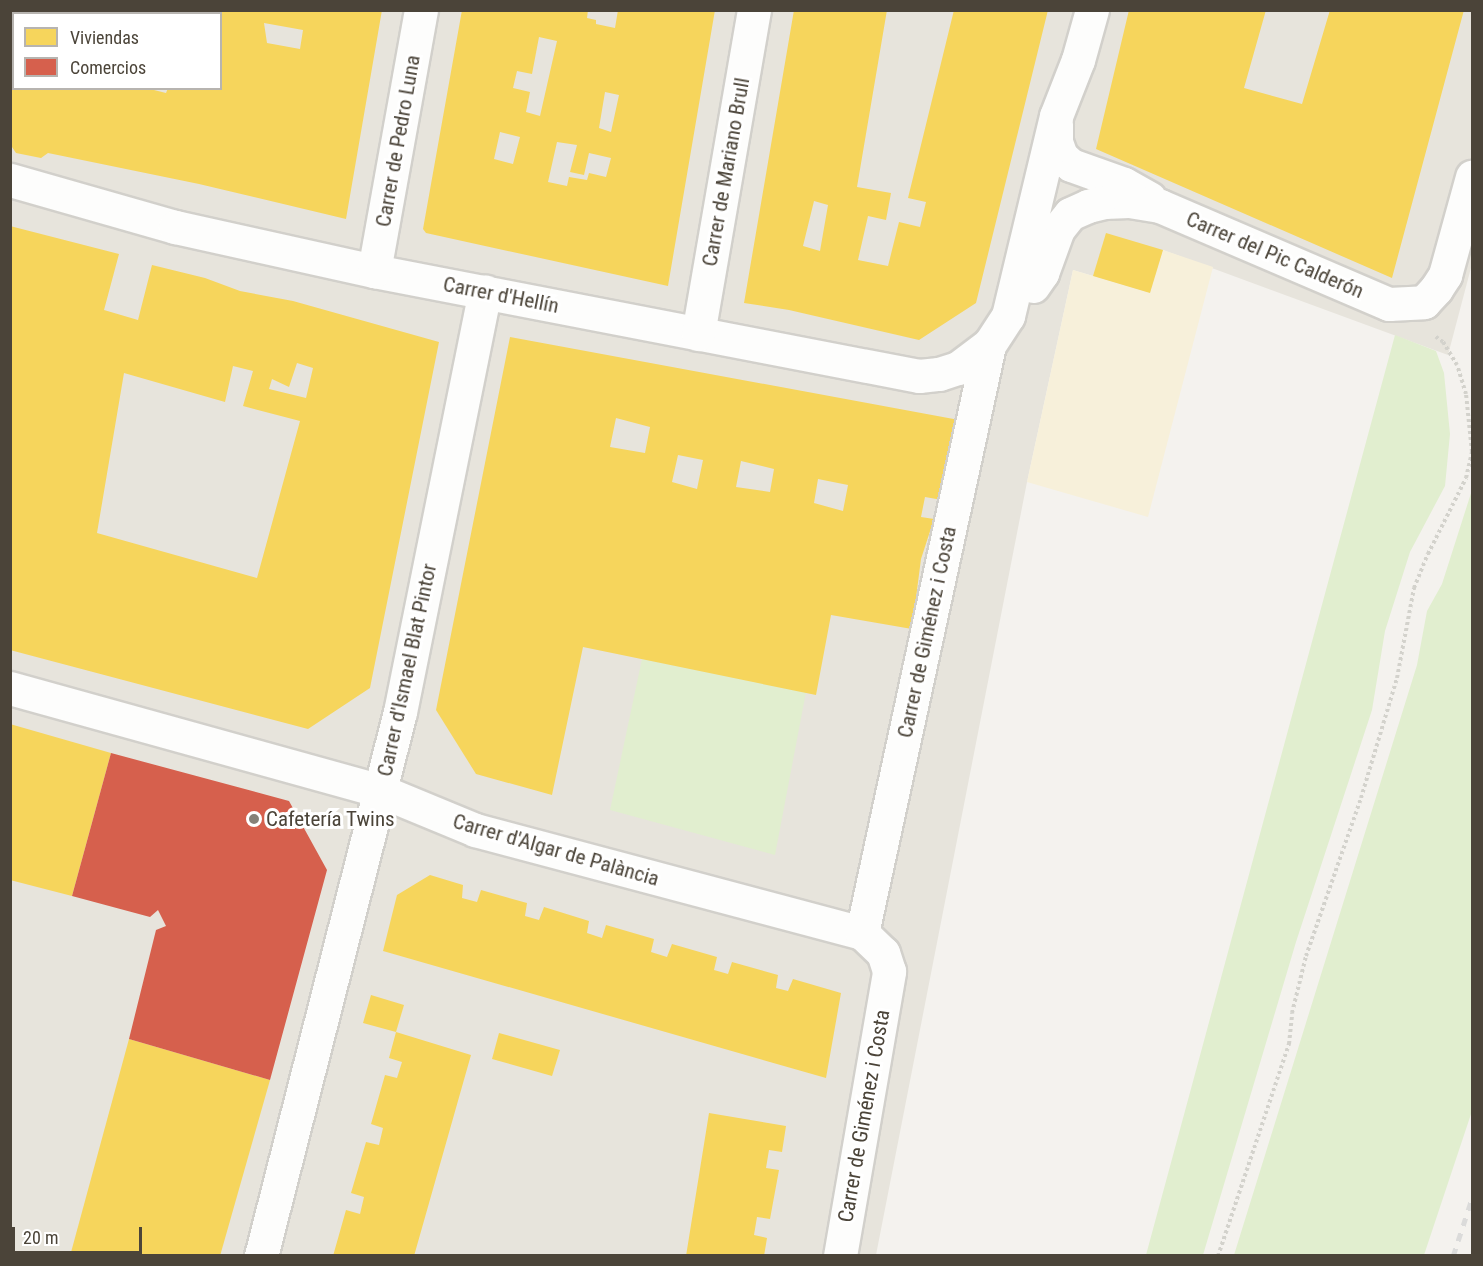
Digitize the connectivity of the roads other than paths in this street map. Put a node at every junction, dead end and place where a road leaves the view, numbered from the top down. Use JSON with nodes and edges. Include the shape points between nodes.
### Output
{"nodes":[{"id":1,"x":421,"y":10,"type":"edge"},
{"id":2,"x":754,"y":10,"type":"edge"},
{"id":3,"x":1092,"y":10,"type":"edge"},
{"id":4,"x":1056,"y":116,"type":"junction"},
{"id":5,"x":1473,"y":177,"type":"edge"},
{"id":6,"x":10,"y":180,"type":"edge"},
{"id":7,"x":1160,"y":206,"type":"junction"},
{"id":8,"x":374,"y":271,"type":"junction"},
{"id":9,"x":485,"y":291,"type":"junction"},
{"id":10,"x":1008,"y":316,"type":"junction"},
{"id":11,"x":698,"y":333,"type":"junction"},
{"id":12,"x":989,"y":345,"type":"junction"},
{"id":13,"x":10,"y":688,"type":"edge"},
{"id":14,"x":381,"y":791,"type":"junction"},
{"id":15,"x":862,"y":933,"type":"junction"},
{"id":16,"x":261,"y":1256,"type":"edge"},
{"id":17,"x":840,"y":1256,"type":"edge"}],
"edges":[{"from":1,"to":8,"type":"street","name":"Carrer de Pedro Luna"},
{"from":2,"to":11,"type":"street","name":"Carrer de Mariano Brull"},
{"from":3,"to":4,"type":"street","name":"Carrer de Giménez i Costa"},
{"from":4,"to":7,"type":"street","name":"Carrer del Pic Calderón","via":[[1056,142],[1061,156],[1071,165],[1134,189]]},
{"from":4,"to":10,"type":"street","name":"Carrer de Giménez i Costa"},
{"from":5,"to":7,"type":"street","name":"Carrer del Pic Calderón","via":[[1445,275],[1424,302],[1389,304]]},
{"from":6,"to":8,"type":"street","name":"Carrer d'Hellín","via":[[176,227]]},
{"from":7,"to":10,"type":"street","name":"Carrer del Pic Calderón","via":[[1104,202],[1070,214],[1058,229],[1042,273]]},
{"from":8,"to":9,"type":"street","name":"Carrer d'Hellín"},
{"from":9,"to":11,"type":"street","name":"Carrer d'Hellín"},
{"from":9,"to":14,"type":"street","name":"Carrer d'Ismael Blat Pintor"},
{"from":10,"to":12,"type":"street","name":"Carrer de Giménez i Costa"},
{"from":11,"to":12,"type":"street","name":"Carrer d'Hellín","via":[[919,376],[958,368]]},
{"from":12,"to":15,"type":"street","name":"Carrer de Giménez i Costa"},
{"from":13,"to":14,"type":"street","name":"Carrer d'Algar de Palància"},
{"from":14,"to":15,"type":"street","name":"Carrer d'Algar de Palància","via":[[475,830]]},
{"from":14,"to":16,"type":"street","name":"Carrer d'Ismael Blat Pintor"},
{"from":15,"to":17,"type":"street","name":"Carrer de Giménez i Costa","via":[[883,953],[889,971]]}]}
